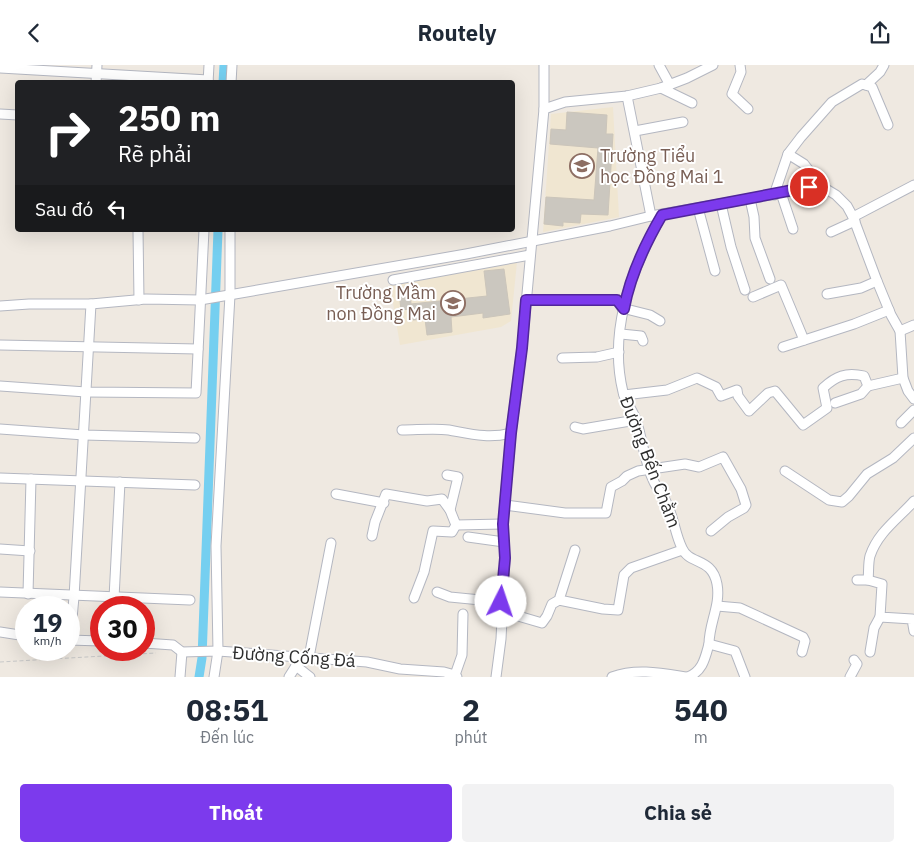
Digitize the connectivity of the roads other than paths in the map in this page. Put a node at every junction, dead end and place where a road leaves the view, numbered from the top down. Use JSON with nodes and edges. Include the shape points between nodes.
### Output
{"nodes":[{"id":1,"x":209,"y":65,"type":"edge"},
{"id":2,"x":232,"y":65,"type":"edge"},
{"id":3,"x":544,"y":65,"type":"edge"},
{"id":4,"x":658,"y":65,"type":"edge"},
{"id":5,"x":713,"y":65,"type":"edge"},
{"id":6,"x":740,"y":65,"type":"edge"},
{"id":7,"x":884,"y":65,"type":"edge"},
{"id":8,"x":0,"y":68,"type":"edge"},
{"id":9,"x":96,"y":74,"type":"edge"},
{"id":10,"x":192,"y":80,"type":"edge"},
{"id":11,"x":208,"y":80,"type":"edge"},
{"id":12,"x":232,"y":80,"type":"edge"},
{"id":13,"x":866,"y":85,"type":"junction"},
{"id":14,"x":665,"y":86,"type":"junction"},
{"id":15,"x":627,"y":96,"type":"junction"},
{"id":16,"x":692,"y":103,"type":"dead end"},
{"id":17,"x":544,"y":109,"type":"junction"},
{"id":18,"x":748,"y":109,"type":"dead end"},
{"id":19,"x":0,"y":114,"type":"edge"},
{"id":20,"x":15,"y":115,"type":"edge"},
{"id":21,"x":683,"y":123,"type":"dead end"},
{"id":22,"x":888,"y":125,"type":"dead end"},
{"id":23,"x":635,"y":131,"type":"junction"},
{"id":24,"x":788,"y":154,"type":"junction"},
{"id":25,"x":914,"y":185,"type":"edge"},
{"id":26,"x":821,"y":186,"type":"junction"},
{"id":27,"x":777,"y":194,"type":"junction"},
{"id":28,"x":750,"y":199,"type":"junction"},
{"id":29,"x":721,"y":204,"type":"junction"},
{"id":30,"x":698,"y":208,"type":"junction"},
{"id":31,"x":662,"y":215,"type":"junction"},
{"id":32,"x":651,"y":216,"type":"junction"},
{"id":33,"x":854,"y":219,"type":"junction"},
{"id":34,"x":793,"y":229,"type":"dead end"},
{"id":35,"x":138,"y":232,"type":"edge"},
{"id":36,"x":204,"y":232,"type":"edge"},
{"id":37,"x":230,"y":232,"type":"edge"},
{"id":38,"x":831,"y":232,"type":"dead end"},
{"id":39,"x":532,"y":241,"type":"junction"},
{"id":40,"x":466,"y":254,"type":"junction"},
{"id":41,"x":530,"y":255,"type":"junction"},
{"id":42,"x":468,"y":267,"type":"junction"},
{"id":43,"x":715,"y":271,"type":"dead end"},
{"id":44,"x":770,"y":279,"type":"dead end"},
{"id":45,"x":393,"y":280,"type":"dead end"},
{"id":46,"x":877,"y":281,"type":"junction"},
{"id":47,"x":744,"y":290,"type":"dead end"},
{"id":48,"x":230,"y":295,"type":"junction"},
{"id":49,"x":827,"y":295,"type":"dead end"},
{"id":50,"x":753,"y":297,"type":"dead end"},
{"id":51,"x":139,"y":300,"type":"junction"},
{"id":52,"x":200,"y":300,"type":"junction"},
{"id":53,"x":526,"y":300,"type":"junction"},
{"id":54,"x":91,"y":304,"type":"junction"},
{"id":55,"x":0,"y":306,"type":"edge"},
{"id":56,"x":624,"y":309,"type":"junction"},
{"id":57,"x":889,"y":311,"type":"junction"},
{"id":58,"x":660,"y":321,"type":"dead end"},
{"id":59,"x":914,"y":325,"type":"edge"},
{"id":60,"x":900,"y":331,"type":"junction"},
{"id":61,"x":621,"y":334,"type":"junction"},
{"id":62,"x":804,"y":340,"type":"junction"},
{"id":63,"x":643,"y":341,"type":"dead end"},
{"id":64,"x":0,"y":345,"type":"edge"},
{"id":65,"x":88,"y":347,"type":"junction"},
{"id":66,"x":783,"y":347,"type":"dead end"},
{"id":67,"x":198,"y":349,"type":"junction"},
{"id":68,"x":619,"y":352,"type":"junction"},
{"id":69,"x":562,"y":358,"type":"dead end"},
{"id":70,"x":903,"y":378,"type":"junction"},
{"id":71,"x":868,"y":385,"type":"junction"},
{"id":72,"x":0,"y":386,"type":"edge"},
{"id":73,"x":86,"y":392,"type":"junction"},
{"id":74,"x":624,"y":395,"type":"junction"},
{"id":75,"x":914,"y":399,"type":"edge"},
{"id":76,"x":835,"y":403,"type":"dead end"},
{"id":77,"x":914,"y":410,"type":"edge"},
{"id":78,"x":636,"y":421,"type":"junction"},
{"id":79,"x":901,"y":423,"type":"dead end"},
{"id":80,"x":575,"y":427,"type":"dead end"},
{"id":81,"x":0,"y":429,"type":"edge"},
{"id":82,"x":402,"y":430,"type":"dead end"},
{"id":83,"x":511,"y":433,"type":"junction"},
{"id":84,"x":84,"y":435,"type":"junction"},
{"id":85,"x":914,"y":437,"type":"edge"},
{"id":86,"x":195,"y":438,"type":"dead end"},
{"id":87,"x":649,"y":470,"type":"junction"},
{"id":88,"x":785,"y":471,"type":"dead end"},
{"id":89,"x":446,"y":475,"type":"dead end"},
{"id":90,"x":0,"y":478,"type":"edge"},
{"id":91,"x":31,"y":479,"type":"junction"},
{"id":92,"x":81,"y":481,"type":"junction"},
{"id":93,"x":120,"y":483,"type":"junction"},
{"id":94,"x":195,"y":485,"type":"dead end"},
{"id":95,"x":336,"y":494,"type":"dead end"},
{"id":96,"x":914,"y":501,"type":"edge"},
{"id":97,"x":384,"y":503,"type":"junction"},
{"id":98,"x":505,"y":505,"type":"junction"},
{"id":99,"x":450,"y":510,"type":"junction"},
{"id":100,"x":503,"y":524,"type":"junction"},
{"id":101,"x":456,"y":525,"type":"junction"},
{"id":102,"x":711,"y":531,"type":"dead end"},
{"id":103,"x":372,"y":537,"type":"dead end"},
{"id":104,"x":468,"y":537,"type":"dead end"},
{"id":105,"x":504,"y":541,"type":"junction"},
{"id":106,"x":332,"y":543,"type":"dead end"},
{"id":107,"x":0,"y":549,"type":"edge"},
{"id":108,"x":575,"y":550,"type":"dead end"},
{"id":109,"x":682,"y":550,"type":"junction"},
{"id":110,"x":30,"y":551,"type":"junction"},
{"id":111,"x":857,"y":580,"type":"dead end"},
{"id":112,"x":868,"y":580,"type":"junction"},
{"id":113,"x":0,"y":592,"type":"edge"},
{"id":114,"x":437,"y":592,"type":"dead end"},
{"id":115,"x":28,"y":594,"type":"junction"},
{"id":116,"x":59,"y":596,"type":"edge"},
{"id":117,"x":74,"y":596,"type":"edge"},
{"id":118,"x":114,"y":596,"type":"edge"},
{"id":119,"x":414,"y":598,"type":"dead end"},
{"id":120,"x":155,"y":600,"type":"edge"},
{"id":121,"x":559,"y":600,"type":"junction"},
{"id":122,"x":190,"y":601,"type":"dead end"},
{"id":123,"x":501,"y":606,"type":"junction"},
{"id":124,"x":717,"y":606,"type":"junction"},
{"id":125,"x":463,"y":614,"type":"dead end"},
{"id":126,"x":880,"y":617,"type":"junction"},
{"id":127,"x":914,"y":631,"type":"edge"},
{"id":128,"x":0,"y":632,"type":"edge"},
{"id":129,"x":15,"y":634,"type":"edge"},
{"id":130,"x":709,"y":643,"type":"junction"},
{"id":131,"x":155,"y":644,"type":"edge"},
{"id":132,"x":218,"y":651,"type":"junction"},
{"id":133,"x":182,"y":652,"type":"junction"},
{"id":134,"x":802,"y":652,"type":"dead end"},
{"id":135,"x":870,"y":652,"type":"dead end"},
{"id":136,"x":304,"y":657,"type":"junction"},
{"id":137,"x":854,"y":660,"type":"dead end"},
{"id":138,"x":296,"y":666,"type":"junction"},
{"id":139,"x":428,"y":673,"type":"edge"},
{"id":140,"x":456,"y":676,"type":"edge"},
{"id":141,"x":180,"y":677,"type":"edge"},
{"id":142,"x":214,"y":677,"type":"edge"},
{"id":143,"x":289,"y":677,"type":"edge"},
{"id":144,"x":310,"y":677,"type":"edge"},
{"id":145,"x":496,"y":677,"type":"edge"},
{"id":146,"x":612,"y":677,"type":"edge"},
{"id":147,"x":687,"y":677,"type":"edge"},
{"id":148,"x":745,"y":677,"type":"edge"},
{"id":149,"x":850,"y":677,"type":"edge"}],
"edges":[{"from":1,"to":11,"type":"street"},
{"from":2,"to":12,"type":"street"},
{"from":3,"to":17,"type":"street"},
{"from":4,"to":14,"type":"street"},
{"from":5,"to":14,"type":"street"},
{"from":6,"to":18,"type":"street","via":[[732,94]]},
{"from":7,"to":13,"type":"street"},
{"from":8,"to":9,"type":"street"},
{"from":9,"to":10,"type":"street"},
{"from":13,"to":22,"type":"street","via":[[872,87]]},
{"from":13,"to":24,"type":"street","via":[[862,84],[832,102]]},
{"from":14,"to":15,"type":"street"},
{"from":14,"to":16,"type":"street"},
{"from":15,"to":17,"type":"street","via":[[565,102]]},
{"from":15,"to":23,"type":"street"},
{"from":17,"to":39,"type":"street"},
{"from":19,"to":20,"type":"street"},
{"from":21,"to":23,"type":"street"},
{"from":23,"to":32,"type":"street"},
{"from":24,"to":26,"type":"street","via":[[804,164]]},
{"from":24,"to":27,"type":"street"},
{"from":25,"to":33,"type":"street"},
{"from":26,"to":27,"type":"street"},
{"from":26,"to":33,"type":"street","via":[[836,195]]},
{"from":27,"to":28,"type":"street"},
{"from":27,"to":34,"type":"street"},
{"from":28,"to":29,"type":"street"},
{"from":28,"to":44,"type":"street","via":[[755,239]]},
{"from":29,"to":30,"type":"street"},
{"from":29,"to":47,"type":"street"},
{"from":30,"to":31,"type":"street"},
{"from":30,"to":43,"type":"street"},
{"from":31,"to":32,"type":"street"},
{"from":31,"to":56,"type":"street","name":"Đường Bến Chằm","via":[[630,281]]},
{"from":32,"to":39,"type":"street"},
{"from":33,"to":38,"type":"street"},
{"from":33,"to":46,"type":"street"},
{"from":35,"to":51,"type":"street"},
{"from":36,"to":52,"type":"street"},
{"from":37,"to":48,"type":"street"},
{"from":39,"to":40,"type":"street"},
{"from":39,"to":41,"type":"street"},
{"from":40,"to":42,"type":"street"},
{"from":40,"to":48,"type":"street"},
{"from":41,"to":42,"type":"street"},
{"from":41,"to":53,"type":"street"},
{"from":42,"to":45,"type":"street"},
{"from":46,"to":49,"type":"street"},
{"from":46,"to":57,"type":"street"},
{"from":48,"to":52,"type":"street"},
{"from":48,"to":132,"type":"street","via":[[216,546]]},
{"from":50,"to":62,"type":"street","via":[[781,285]]},
{"from":51,"to":52,"type":"street"},
{"from":51,"to":54,"type":"street"},
{"from":52,"to":67,"type":"street"},
{"from":53,"to":56,"type":"street","via":[[617,300]]},
{"from":53,"to":83,"type":"street"},
{"from":54,"to":55,"type":"street"},
{"from":54,"to":65,"type":"street"},
{"from":56,"to":58,"type":"street","via":[[650,315]]},
{"from":56,"to":61,"type":"street","name":"Đường Bến Chằm"},
{"from":57,"to":60,"type":"street"},
{"from":57,"to":62,"type":"street"},
{"from":59,"to":60,"type":"street"},
{"from":60,"to":70,"type":"street"},
{"from":61,"to":63,"type":"street","via":[[641,336]]},
{"from":61,"to":68,"type":"street","name":"Đường Bến Chằm"},
{"from":62,"to":66,"type":"street"},
{"from":64,"to":65,"type":"street"},
{"from":65,"to":67,"type":"street"},
{"from":65,"to":73,"type":"street"},
{"from":67,"to":73,"type":"street","via":[[196,393]]},
{"from":68,"to":69,"type":"street","via":[[596,357]]},
{"from":68,"to":74,"type":"street","name":"Đường Bến Chằm"},
{"from":70,"to":71,"type":"street"},
{"from":70,"to":75,"type":"street"},
{"from":71,"to":74,"type":"street","via":[[864,376],[854,374],[834,378],[823,387],[826,408],[803,425],[775,391],[768,393],[749,411],[736,390],[721,395],[716,387],[697,378],[667,390]]},
{"from":71,"to":76,"type":"street","via":[[860,393]]},
{"from":72,"to":73,"type":"street"},
{"from":73,"to":84,"type":"street"},
{"from":74,"to":78,"type":"street","name":"Đường Bến Chằm"},
{"from":77,"to":79,"type":"street"},
{"from":78,"to":80,"type":"street","via":[[583,429]]},
{"from":78,"to":87,"type":"street","name":"Đường Bến Chằm"},
{"from":81,"to":84,"type":"street"},
{"from":82,"to":83,"type":"street","via":[[447,430],[484,436]]},
{"from":83,"to":98,"type":"street"},
{"from":84,"to":86,"type":"street"},
{"from":84,"to":92,"type":"street"},
{"from":85,"to":88,"type":"street","via":[[893,458],[867,474],[842,502],[829,500]]},
{"from":87,"to":98,"type":"street","via":[[632,473],[612,486],[606,513],[565,513]]},
{"from":87,"to":102,"type":"street","via":[[685,464],[700,467],[723,457],[742,489],[746,505]]},
{"from":87,"to":109,"type":"street","name":"Đường Bến Chằm","via":[[668,506]]},
{"from":89,"to":99,"type":"street","via":[[458,477]]},
{"from":90,"to":91,"type":"street"},
{"from":91,"to":92,"type":"street"},
{"from":91,"to":110,"type":"street"},
{"from":92,"to":93,"type":"street"},
{"from":92,"to":117,"type":"street"},
{"from":93,"to":94,"type":"street"},
{"from":93,"to":118,"type":"street"},
{"from":95,"to":97,"type":"street"},
{"from":96,"to":112,"type":"street","via":[[887,527],[876,544],[870,557]]},
{"from":97,"to":99,"type":"street","via":[[386,494],[427,501],[442,499]]},
{"from":97,"to":103,"type":"street"},
{"from":98,"to":100,"type":"street"},
{"from":99,"to":101,"type":"street"},
{"from":100,"to":101,"type":"street"},
{"from":100,"to":105,"type":"street"},
{"from":101,"to":119,"type":"street","via":[[452,532],[433,531],[424,572]]},
{"from":104,"to":105,"type":"street"},
{"from":105,"to":123,"type":"street"},
{"from":106,"to":136,"type":"street"},
{"from":107,"to":110,"type":"street"},
{"from":108,"to":121,"type":"street"},
{"from":109,"to":121,"type":"street","via":[[631,568],[624,575],[618,611]]},
{"from":109,"to":124,"type":"street","name":"Đường Bến Chằm","via":[[709,566],[713,572],[717,584]]},
{"from":110,"to":115,"type":"street"},
{"from":111,"to":112,"type":"street"},
{"from":112,"to":126,"type":"street","via":[[882,584]]},
{"from":113,"to":115,"type":"street"},
{"from":114,"to":123,"type":"street"},
{"from":115,"to":116,"type":"street"},
{"from":120,"to":122,"type":"street"},
{"from":121,"to":123,"type":"street","via":[[552,604],[542,623]]},
{"from":123,"to":145,"type":"street"},
{"from":124,"to":130,"type":"street","name":"Đường Bến Chằm"},
{"from":124,"to":134,"type":"street","via":[[740,607],[803,637]]},
{"from":125,"to":140,"type":"street","via":[[462,655]]},
{"from":126,"to":127,"type":"street","via":[[912,619]]},
{"from":126,"to":135,"type":"street","via":[[874,628]]},
{"from":128,"to":129,"type":"street"},
{"from":130,"to":147,"type":"street","via":[[696,673]]},
{"from":130,"to":148,"type":"street","via":[[735,651]]},
{"from":131,"to":133,"type":"street","name":"Đường Cống Đá","via":[[173,645]]},
{"from":132,"to":133,"type":"street","name":"Đường Cống Đá"},
{"from":132,"to":136,"type":"street","name":"Đường Cống Đá"},
{"from":132,"to":142,"type":"street"},
{"from":133,"to":141,"type":"street"},
{"from":136,"to":138,"type":"street"},
{"from":136,"to":139,"type":"street","name":"Đường Cống Đá","via":[[367,662]]},
{"from":137,"to":149,"type":"street","via":[[857,664]]},
{"from":138,"to":143,"type":"street"},
{"from":138,"to":144,"type":"street"},
{"from":139,"to":140,"type":"street","name":"Đường Cống Đá","via":[[444,671]]},
{"from":146,"to":147,"type":"street","via":[[624,673],[656,672]]}]}
